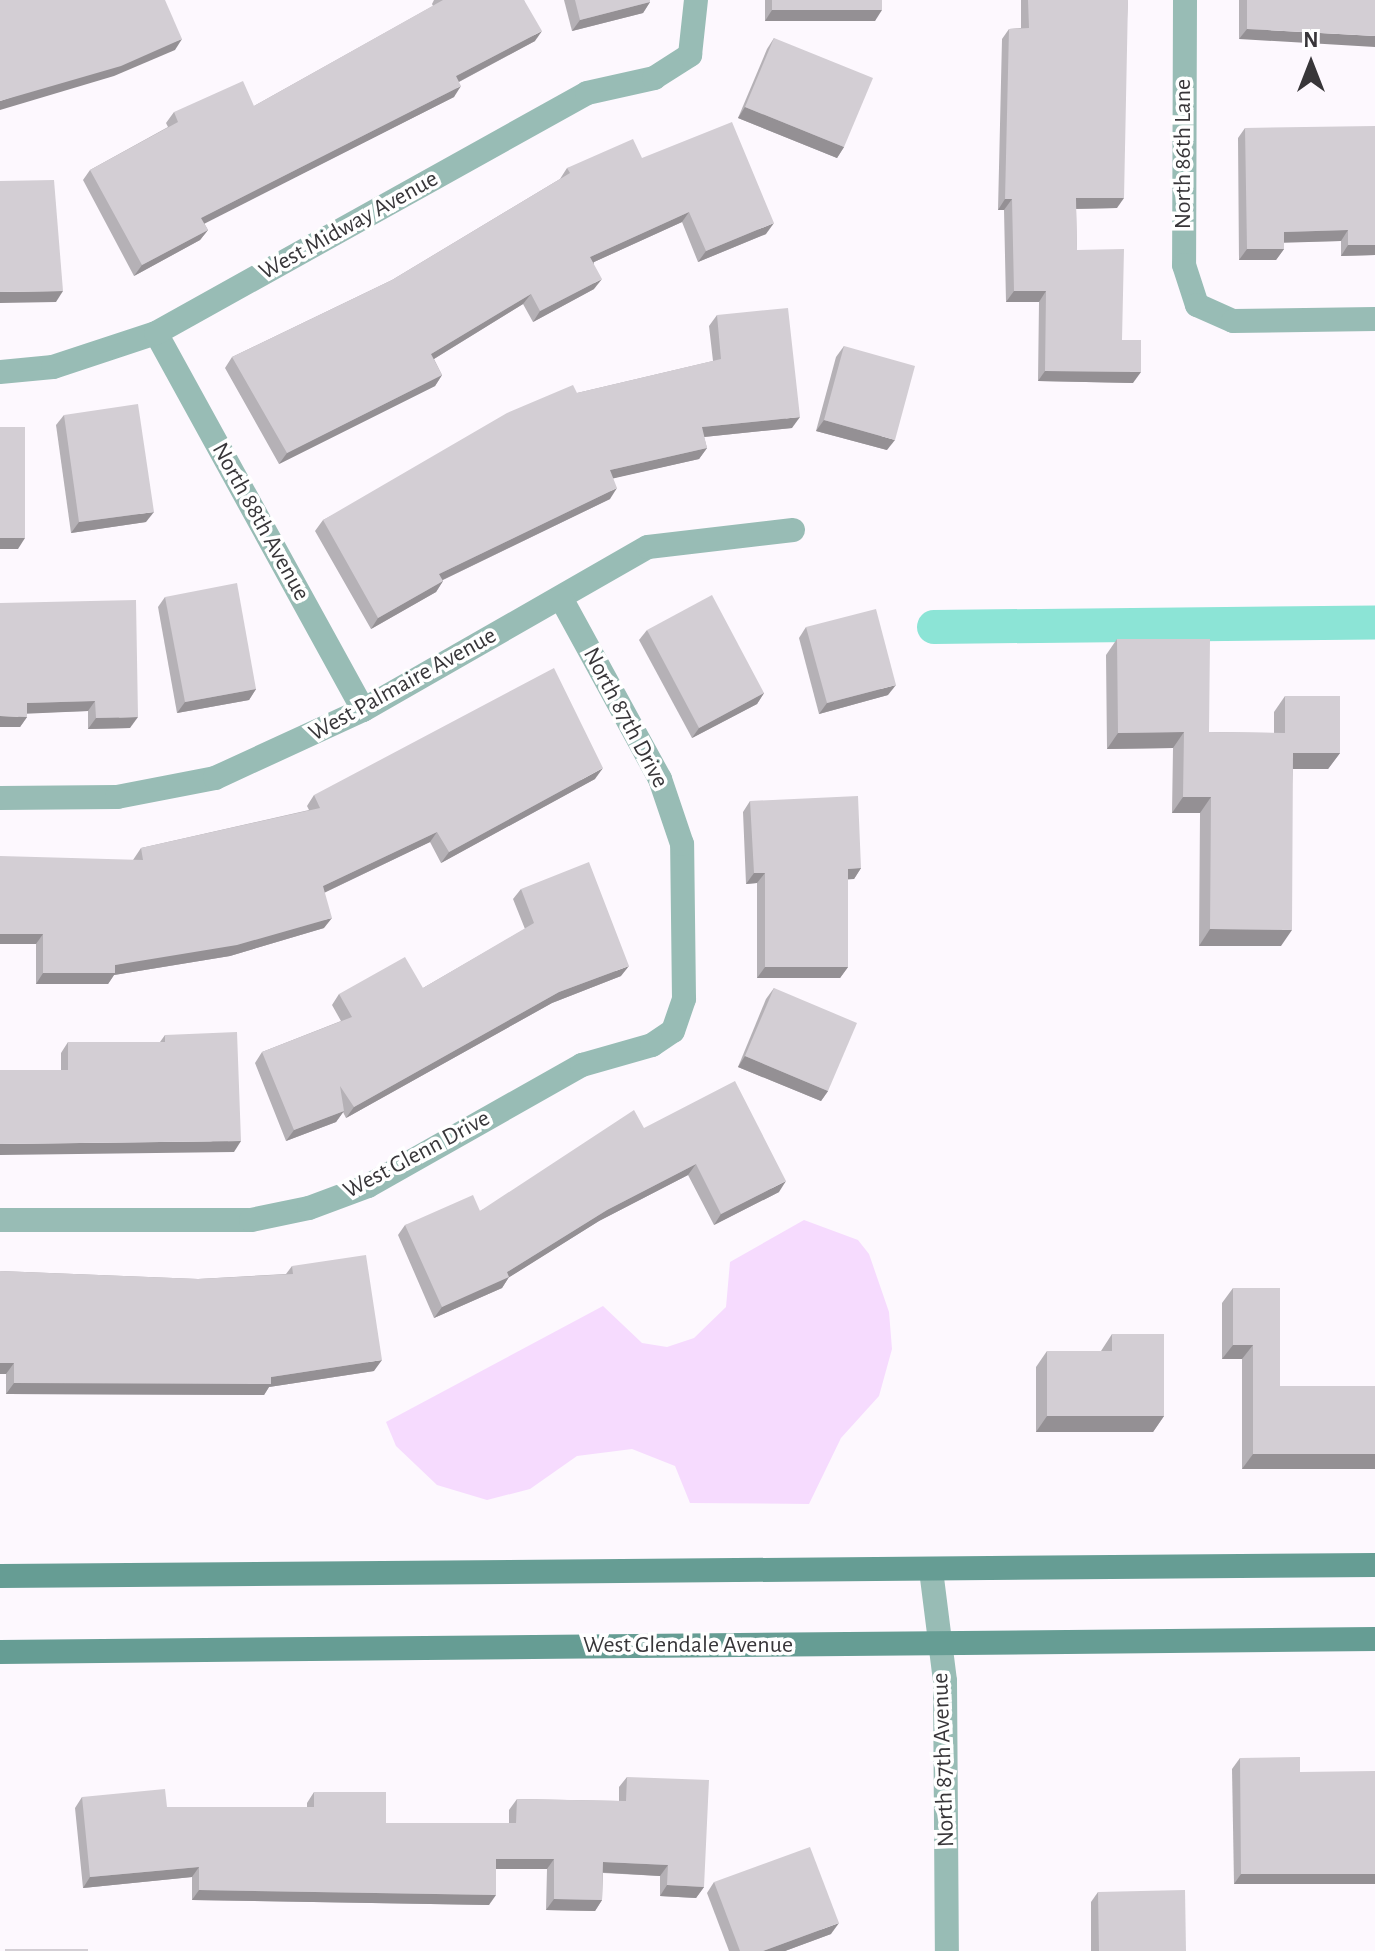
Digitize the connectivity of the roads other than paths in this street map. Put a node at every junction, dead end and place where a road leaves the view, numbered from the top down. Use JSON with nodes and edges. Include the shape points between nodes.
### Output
{"nodes":[{"id":1,"x":696,"y":0,"type":"edge"},
{"id":2,"x":1185,"y":0,"type":"edge"},
{"id":3,"x":1375,"y":319,"type":"edge"},
{"id":4,"x":156,"y":333,"type":"junction"},
{"id":5,"x":0,"y":372,"type":"edge"},
{"id":6,"x":793,"y":530,"type":"dead end"},
{"id":7,"x":561,"y":598,"type":"junction"},
{"id":8,"x":363,"y":710,"type":"junction"},
{"id":9,"x":0,"y":798,"type":"edge"},
{"id":10,"x":673,"y":1031,"type":"joint"},
{"id":11,"x":0,"y":1220,"type":"edge"},
{"id":12,"x":1375,"y":1565,"type":"edge"},
{"id":13,"x":931,"y":1570,"type":"junction"},
{"id":14,"x":0,"y":1576,"type":"edge"},
{"id":15,"x":1375,"y":1639,"type":"edge"},
{"id":16,"x":938,"y":1645,"type":"junction"},
{"id":17,"x":0,"y":1652,"type":"edge"},
{"id":18,"x":947,"y":1951,"type":"edge"}],
"edges":[{"from":1,"to":4,"type":"street","name":"West Midway Avenue","via":[[690,55],[654,78],[587,93]]},
{"from":2,"to":3,"type":"street","name":"North 86th Lane","via":[[1184,265],[1197,305],[1233,321]]},
{"from":4,"to":5,"type":"street","name":"West Midway Avenue","via":[[53,367]]},
{"from":4,"to":8,"type":"street","name":"North 88th Avenue"},
{"from":6,"to":7,"type":"street","name":"West Palmaire Avenue","via":[[648,547]]},
{"from":7,"to":8,"type":"street","name":"West Palmaire Avenue"},
{"from":7,"to":10,"type":"street","name":"North 87th Drive","via":[[660,779],[682,844],[684,999]]},
{"from":8,"to":9,"type":"street","name":"West Palmaire Avenue","via":[[259,762],[166,791]]},
{"from":10,"to":11,"type":"street","name":"West Glenn Drive","via":[[652,1045],[582,1065],[368,1186],[309,1208],[251,1220]]},
{"from":12,"to":13,"type":"main road"},
{"from":13,"to":14,"type":"main road"},
{"from":13,"to":16,"type":"street","name":"North 87th Avenue"},
{"from":15,"to":16,"type":"main road","name":"West Glendale Avenue"},
{"from":16,"to":17,"type":"main road","name":"West Glendale Avenue"},
{"from":16,"to":18,"type":"street","name":"North 87th Avenue","via":[[946,1693]]}]}
